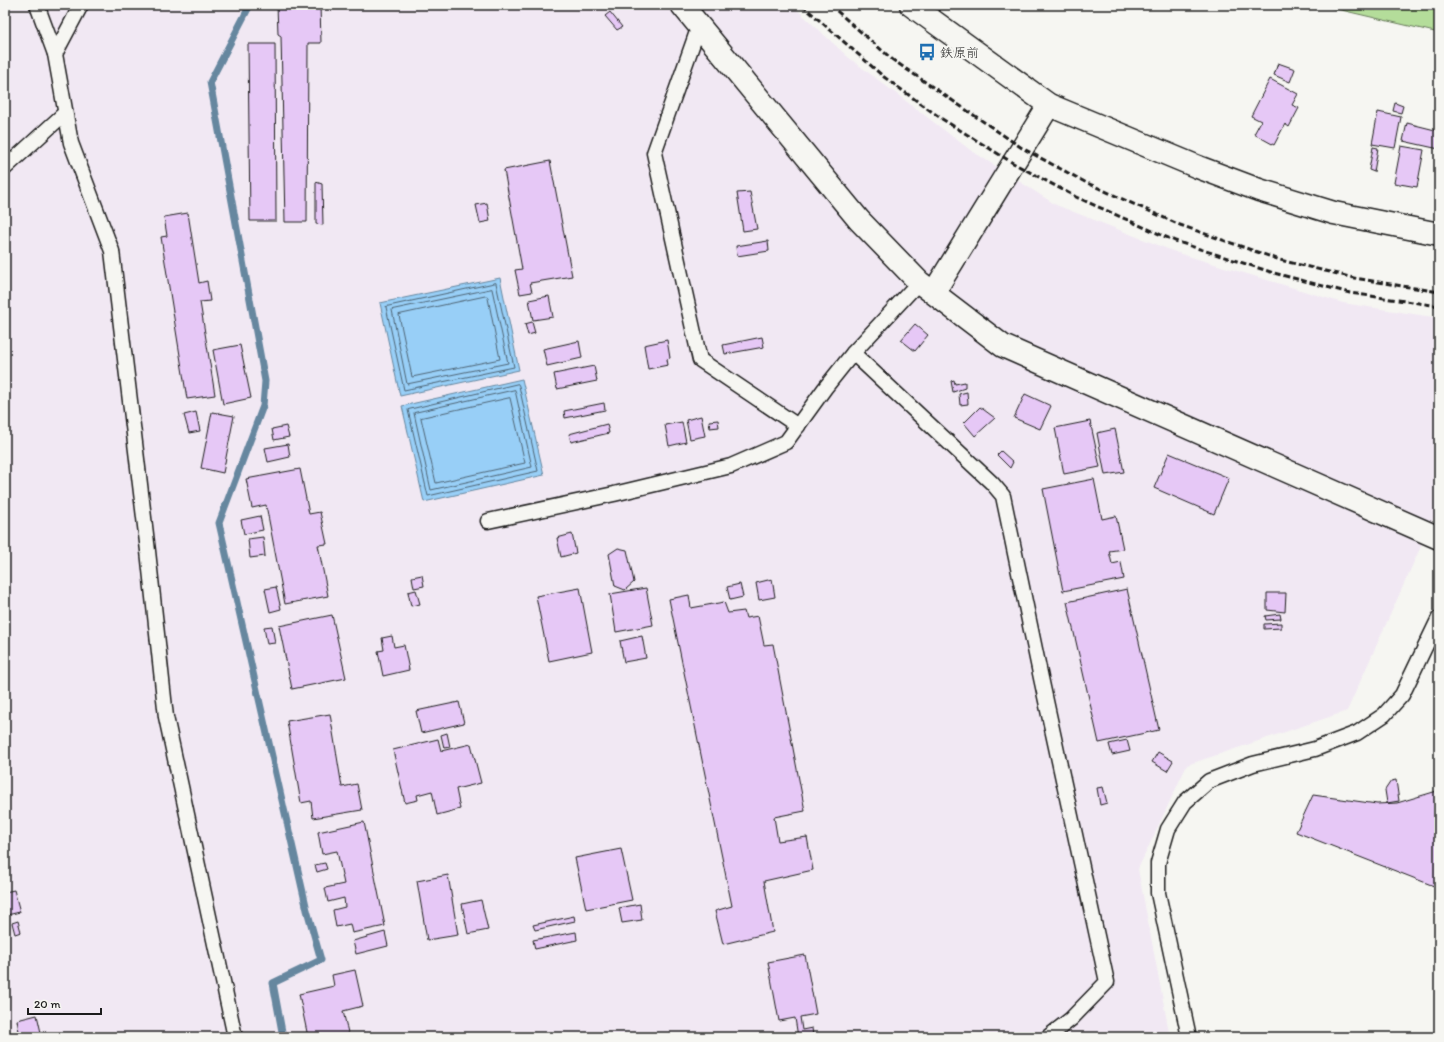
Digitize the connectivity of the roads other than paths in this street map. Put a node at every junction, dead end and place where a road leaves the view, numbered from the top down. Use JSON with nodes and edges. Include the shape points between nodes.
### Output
{"nodes":[{"id":1,"x":38,"y":5,"type":"edge"},
{"id":2,"x":81,"y":5,"type":"edge"},
{"id":3,"x":682,"y":5,"type":"edge"},
{"id":4,"x":911,"y":5,"type":"edge"},
{"id":5,"x":699,"y":26,"type":"junction"},
{"id":6,"x":55,"y":54,"type":"junction"},
{"id":7,"x":1049,"y":105,"type":"junction"},
{"id":8,"x":65,"y":113,"type":"junction"},
{"id":9,"x":5,"y":168,"type":"edge"},
{"id":10,"x":1439,"y":234,"type":"edge"},
{"id":11,"x":926,"y":287,"type":"junction"},
{"id":12,"x":853,"y":353,"type":"junction"},
{"id":13,"x":798,"y":426,"type":"junction"},
{"id":14,"x":488,"y":521,"type":"dead end"},
{"id":15,"x":1439,"y":538,"type":"edge"},
{"id":16,"x":1439,"y":618,"type":"edge"},
{"id":17,"x":235,"y":1037,"type":"edge"},
{"id":18,"x":1048,"y":1037,"type":"edge"},
{"id":19,"x":1189,"y":1037,"type":"edge"}],
"edges":[{"from":1,"to":6,"type":"lane"},
{"from":2,"to":6,"type":"lane"},
{"from":3,"to":5,"type":"street"},
{"from":4,"to":7,"type":"street"},
{"from":5,"to":11,"type":"street","via":[[859,220]]},
{"from":5,"to":13,"type":"lane","via":[[654,152],[700,360]]},
{"from":6,"to":8,"type":"lane"},
{"from":7,"to":10,"type":"street","via":[[1259,190],[1334,213]]},
{"from":7,"to":11,"type":"street"},
{"from":8,"to":9,"type":"lane"},
{"from":8,"to":17,"type":"lane","via":[[71,143],[112,252],[166,717]]},
{"from":11,"to":12,"type":"lane"},
{"from":11,"to":15,"type":"street","via":[[1003,346]]},
{"from":12,"to":13,"type":"lane"},
{"from":12,"to":18,"type":"lane","via":[[1003,496],[1107,982],[1071,1019]]},
{"from":13,"to":14,"type":"lane","via":[[786,442],[731,466]]},
{"from":16,"to":19,"type":"lane","via":[[1402,696],[1384,715],[1357,733],[1315,749],[1253,764],[1209,781],[1185,802],[1168,829],[1158,863],[1158,893]]}]}
